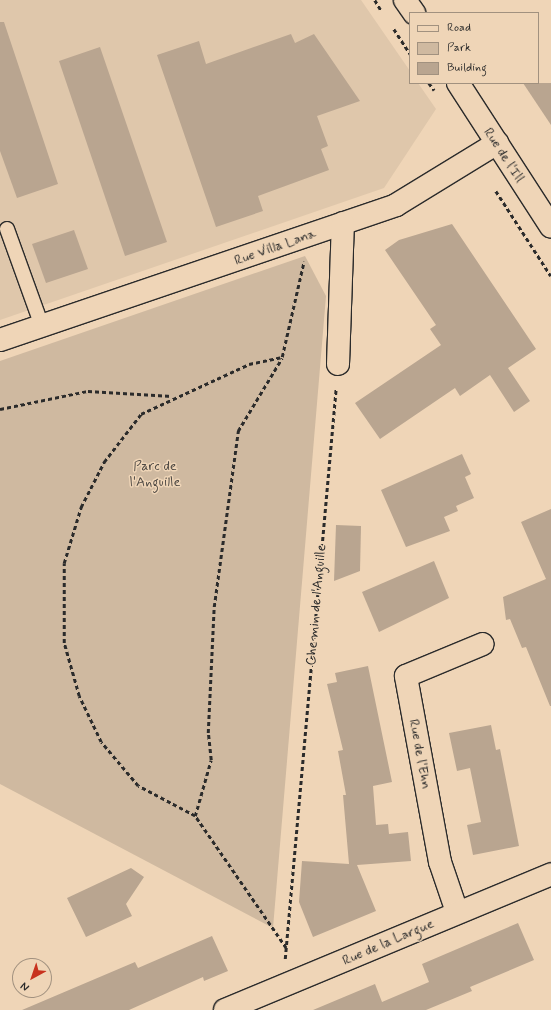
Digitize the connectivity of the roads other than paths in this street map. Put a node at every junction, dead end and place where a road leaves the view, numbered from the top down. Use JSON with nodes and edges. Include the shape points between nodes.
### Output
{"nodes":[{"id":1,"x":405,"y":0,"type":"edge"},
{"id":2,"x":413,"y":12,"type":"edge"},
{"id":3,"x":459,"y":84,"type":"edge"},
{"id":4,"x":497,"y":143,"type":"junction"},
{"id":5,"x":344,"y":223,"type":"junction"},
{"id":6,"x":551,"y":227,"type":"edge"},
{"id":7,"x":7,"y":229,"type":"dead end"},
{"id":8,"x":42,"y":326,"type":"junction"},
{"id":9,"x":0,"y":340,"type":"edge"},
{"id":10,"x":338,"y":364,"type":"road end"},
{"id":11,"x":483,"y":644,"type":"dead end"},
{"id":12,"x":551,"y":874,"type":"edge"},
{"id":13,"x":457,"y":912,"type":"junction"},
{"id":14,"x":225,"y":1010,"type":"edge"}],
"edges":[{"from":1,"to":2,"type":"street"},
{"from":3,"to":4,"type":"street","name":"Rue de l'Ill"},
{"from":4,"to":5,"type":"street","name":"Rue Villa Lana","via":[[396,205]]},
{"from":4,"to":6,"type":"street","name":"Rue de l'Ill"},
{"from":5,"to":8,"type":"street","name":"Rue Villa Lana"},
{"from":5,"to":10,"type":"street"},
{"from":7,"to":8,"type":"lane"},
{"from":8,"to":9,"type":"street","name":"Rue Villa Lana"},
{"from":11,"to":13,"type":"street","name":"Rue de l'Ehn","via":[[406,676],[440,862]]},
{"from":12,"to":13,"type":"street","name":"Rue de la Largue"},
{"from":13,"to":14,"type":"street","name":"Rue de la Largue"}]}
